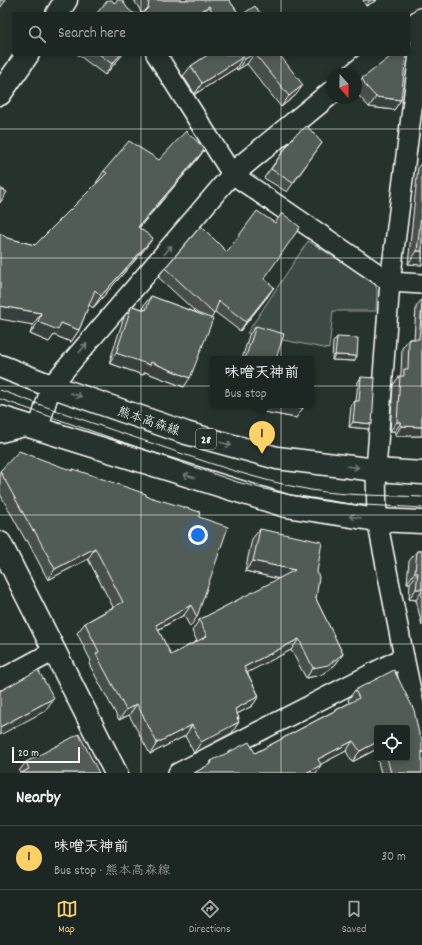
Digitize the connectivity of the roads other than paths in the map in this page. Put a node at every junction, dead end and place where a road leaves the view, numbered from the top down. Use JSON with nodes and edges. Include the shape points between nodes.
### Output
{"nodes":[{"id":1,"x":66,"y":0,"type":"edge"},
{"id":2,"x":57,"y":12,"type":"edge"},
{"id":3,"x":422,"y":19,"type":"edge"},
{"id":4,"x":410,"y":28,"type":"edge"},
{"id":5,"x":422,"y":30,"type":"edge"},
{"id":6,"x":27,"y":56,"type":"edge"},
{"id":7,"x":157,"y":56,"type":"edge"},
{"id":8,"x":376,"y":56,"type":"edge"},
{"id":9,"x":362,"y":68,"type":"edge"},
{"id":10,"x":0,"y":94,"type":"edge"},
{"id":11,"x":326,"y":97,"type":"edge"},
{"id":12,"x":232,"y":174,"type":"junction"},
{"id":13,"x":390,"y":282,"type":"junction"},
{"id":14,"x":422,"y":284,"type":"edge"},
{"id":15,"x":0,"y":366,"type":"edge"},
{"id":16,"x":51,"y":386,"type":"junction"},
{"id":17,"x":0,"y":417,"type":"edge"},
{"id":18,"x":31,"y":427,"type":"junction"},
{"id":19,"x":0,"y":431,"type":"edge"},
{"id":20,"x":376,"y":470,"type":"junction"},
{"id":21,"x":422,"y":473,"type":"edge"},
{"id":22,"x":377,"y":520,"type":"junction"},
{"id":23,"x":422,"y":522,"type":"edge"},
{"id":24,"x":0,"y":543,"type":"edge"},
{"id":25,"x":54,"y":651,"type":"junction"},
{"id":26,"x":404,"y":656,"type":"junction"},
{"id":27,"x":0,"y":680,"type":"edge"},
{"id":28,"x":422,"y":742,"type":"edge"},
{"id":29,"x":116,"y":773,"type":"edge"},
{"id":30,"x":178,"y":773,"type":"edge"}],
"edges":[{"from":1,"to":2,"type":"main road"},
{"from":3,"to":4,"type":"main road"},
{"from":5,"to":13,"type":"street"},
{"from":6,"to":10,"type":"main road"},
{"from":7,"to":12,"type":"street"},
{"from":8,"to":9,"type":"main road"},
{"from":11,"to":12,"type":"main road"},
{"from":12,"to":13,"type":"street"},
{"from":16,"to":12,"type":"street","one_way":true},
{"from":13,"to":14,"type":"street"},
{"from":13,"to":20,"type":"street"},
{"from":15,"to":16,"type":"main road","name":"熊本高森線","number":"28"},
{"from":16,"to":18,"type":"street"},
{"from":16,"to":20,"type":"main road","name":"熊本高森線","number":"28","one_way":true,"via":[[186,433],[277,458]]},
{"from":17,"to":18,"type":"main road"},
{"from":18,"to":19,"type":"main road"},
{"from":22,"to":18,"type":"main road","one_way":true,"via":[[286,506]]},
{"from":20,"to":21,"type":"main road","name":"熊本高森線","number":"28"},
{"from":20,"to":22,"type":"street"},
{"from":22,"to":23,"type":"main road"},
{"from":22,"to":26,"type":"street"},
{"from":24,"to":25,"type":"main road"},
{"from":25,"to":27,"type":"street"},
{"from":25,"to":29,"type":"main road"},
{"from":26,"to":28,"type":"street"},
{"from":26,"to":30,"type":"street"}]}
